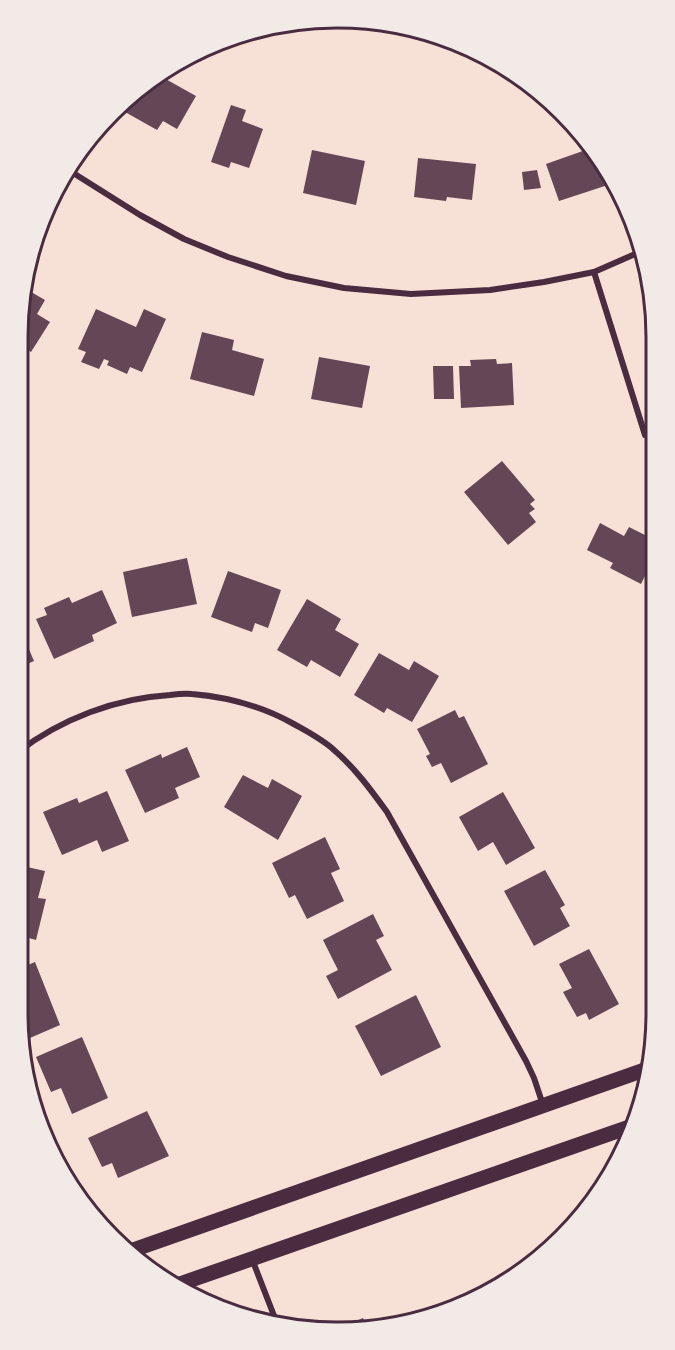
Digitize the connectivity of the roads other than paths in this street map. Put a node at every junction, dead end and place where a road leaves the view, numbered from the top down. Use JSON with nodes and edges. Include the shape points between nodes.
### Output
{"nodes":[{"id":1,"x":76,"y":174,"type":"edge"},
{"id":2,"x":635,"y":254,"type":"edge"},
{"id":3,"x":594,"y":272,"type":"junction"},
{"id":4,"x":645,"y":435,"type":"dead end"},
{"id":5,"x":28,"y":744,"type":"edge"},
{"id":6,"x":641,"y":1071,"type":"edge"},
{"id":7,"x":543,"y":1105,"type":"junction"},
{"id":8,"x":624,"y":1129,"type":"edge"},
{"id":9,"x":138,"y":1248,"type":"edge"},
{"id":10,"x":252,"y":1258,"type":"junction"},
{"id":11,"x":186,"y":1282,"type":"edge"},
{"id":12,"x":274,"y":1315,"type":"edge"}],
"edges":[{"from":1,"to":3,"type":"street","via":[[184,239],[277,273],[344,288],[411,294],[490,290]]},
{"from":2,"to":3,"type":"street"},
{"from":3,"to":4,"type":"street"},
{"from":5,"to":7,"type":"street","via":[[100,708],[159,695],[191,693],[237,700],[306,730],[361,777],[387,812],[526,1061]]},
{"from":6,"to":7,"type":"main road"},
{"from":7,"to":9,"type":"main road"},
{"from":8,"to":10,"type":"main road"},
{"from":10,"to":11,"type":"main road"},
{"from":10,"to":12,"type":"street"}]}
